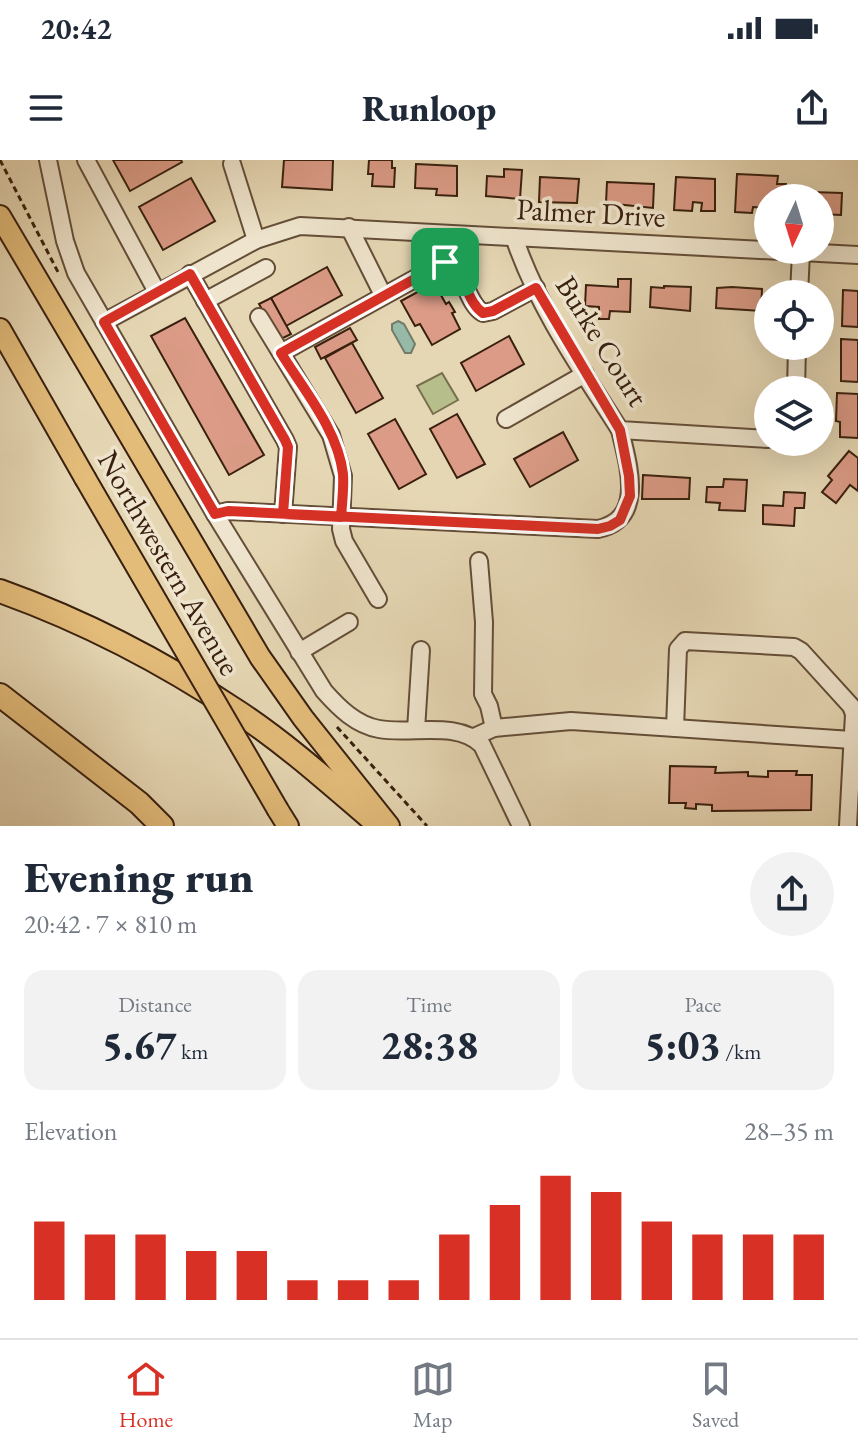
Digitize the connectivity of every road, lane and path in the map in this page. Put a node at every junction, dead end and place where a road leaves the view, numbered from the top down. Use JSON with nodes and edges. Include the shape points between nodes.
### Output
{"nodes":[{"id":1,"x":48,"y":160,"type":"edge"},
{"id":2,"x":86,"y":160,"type":"edge"},
{"id":3,"x":232,"y":164,"type":"dead end"},
{"id":4,"x":0,"y":216,"type":"edge"},
{"id":5,"x":349,"y":227,"type":"junction"},
{"id":6,"x":514,"y":237,"type":"junction"},
{"id":7,"x":256,"y":240,"type":"junction"},
{"id":8,"x":754,"y":250,"type":"edge"},
{"id":9,"x":834,"y":254,"type":"edge"},
{"id":10,"x":858,"y":255,"type":"edge"},
{"id":11,"x":266,"y":268,"type":"dead end"},
{"id":12,"x":190,"y":274,"type":"junction"},
{"id":13,"x":536,"y":288,"type":"junction"},
{"id":14,"x":157,"y":292,"type":"junction"},
{"id":15,"x":383,"y":295,"type":"junction"},
{"id":16,"x":205,"y":301,"type":"junction"},
{"id":17,"x":259,"y":317,"type":"dead end"},
{"id":18,"x":104,"y":322,"type":"junction"},
{"id":19,"x":0,"y":329,"type":"edge"},
{"id":20,"x":281,"y":353,"type":"junction"},
{"id":21,"x":585,"y":374,"type":"junction"},
{"id":22,"x":506,"y":419,"type":"dead end"},
{"id":23,"x":620,"y":430,"type":"junction"},
{"id":24,"x":754,"y":438,"type":"edge"},
{"id":25,"x":215,"y":514,"type":"junction"},
{"id":26,"x":283,"y":514,"type":"junction"},
{"id":27,"x":341,"y":517,"type":"junction"},
{"id":28,"x":479,"y":561,"type":"dead end"},
{"id":29,"x":0,"y":591,"type":"edge"},
{"id":30,"x":378,"y":599,"type":"dead end"},
{"id":31,"x":349,"y":622,"type":"dead end"},
{"id":32,"x":421,"y":650,"type":"dead end"},
{"id":33,"x":299,"y":652,"type":"junction"},
{"id":34,"x":0,"y":695,"type":"edge"},
{"id":35,"x":494,"y":728,"type":"junction"},
{"id":36,"x":675,"y":728,"type":"junction"},
{"id":37,"x":416,"y":730,"type":"junction"},
{"id":38,"x":474,"y":737,"type":"junction"},
{"id":39,"x":852,"y":740,"type":"junction"},
{"id":40,"x":283,"y":818,"type":"edge"},
{"id":41,"x":162,"y":826,"type":"edge"},
{"id":42,"x":380,"y":826,"type":"edge"},
{"id":43,"x":389,"y":826,"type":"edge"},
{"id":44,"x":521,"y":826,"type":"edge"},
{"id":45,"x":848,"y":826,"type":"edge"}],
"edges":[{"from":1,"to":18,"type":"street","via":[[71,260]]},
{"from":2,"to":14,"type":"street"},
{"from":3,"to":7,"type":"street"},
{"from":4,"to":43,"type":"main road","name":"Northwestern Avenue","via":[[260,657]]},
{"from":5,"to":6,"type":"street","name":"Palmer Drive"},
{"from":5,"to":7,"type":"street","name":"Palmer Drive","via":[[300,226]]},
{"from":5,"to":15,"type":"street"},
{"from":6,"to":8,"type":"street","name":"Palmer Drive"},
{"from":6,"to":13,"type":"street","name":"Burke Court"},
{"from":7,"to":12,"type":"street","name":"Palmer Drive"},
{"from":9,"to":10,"type":"street","name":"Palmer Drive"},
{"from":11,"to":16,"type":"street"},
{"from":12,"to":14,"type":"street","name":"Palmer Drive"},
{"from":12,"to":16,"type":"street"},
{"from":13,"to":15,"type":"street","via":[[483,313],[457,270],[445,262]]},
{"from":13,"to":21,"type":"street","name":"Burke Court"},
{"from":14,"to":18,"type":"street","name":"Palmer Drive"},
{"from":15,"to":20,"type":"street"},
{"from":16,"to":26,"type":"street","via":[[288,447]]},
{"from":17,"to":20,"type":"street"},
{"from":18,"to":25,"type":"street"},
{"from":19,"to":40,"type":"main road","name":"Northwestern Avenue","bridge":true},
{"from":20,"to":27,"type":"street","via":[[340,459]]},
{"from":21,"to":22,"type":"street"},
{"from":21,"to":23,"type":"street","name":"Burke Court"},
{"from":23,"to":24,"type":"street","name":"Burke Court"},
{"from":23,"to":27,"type":"street","via":[[630,496],[620,520],[610,526]]},
{"from":25,"to":26,"type":"street"},
{"from":25,"to":33,"type":"street"},
{"from":26,"to":27,"type":"street"},
{"from":27,"to":30,"type":"street","via":[[344,541]]},
{"from":28,"to":35,"type":"street","via":[[483,694]]},
{"from":29,"to":42,"type":"highway","via":[[60,613],[163,664],[279,742]]},
{"from":31,"to":33,"type":"street"},
{"from":32,"to":37,"type":"street"},
{"from":33,"to":37,"type":"street","via":[[332,700],[361,723]]},
{"from":34,"to":41,"type":"highway"},
{"from":35,"to":36,"type":"street","via":[[571,721]]},
{"from":35,"to":38,"type":"street"},
{"from":36,"to":39,"type":"street"},
{"from":36,"to":39,"type":"street","via":[[678,649],[685,641],[794,647],[851,706]]},
{"from":37,"to":38,"type":"street"},
{"from":38,"to":44,"type":"street"},
{"from":39,"to":45,"type":"street"}]}
